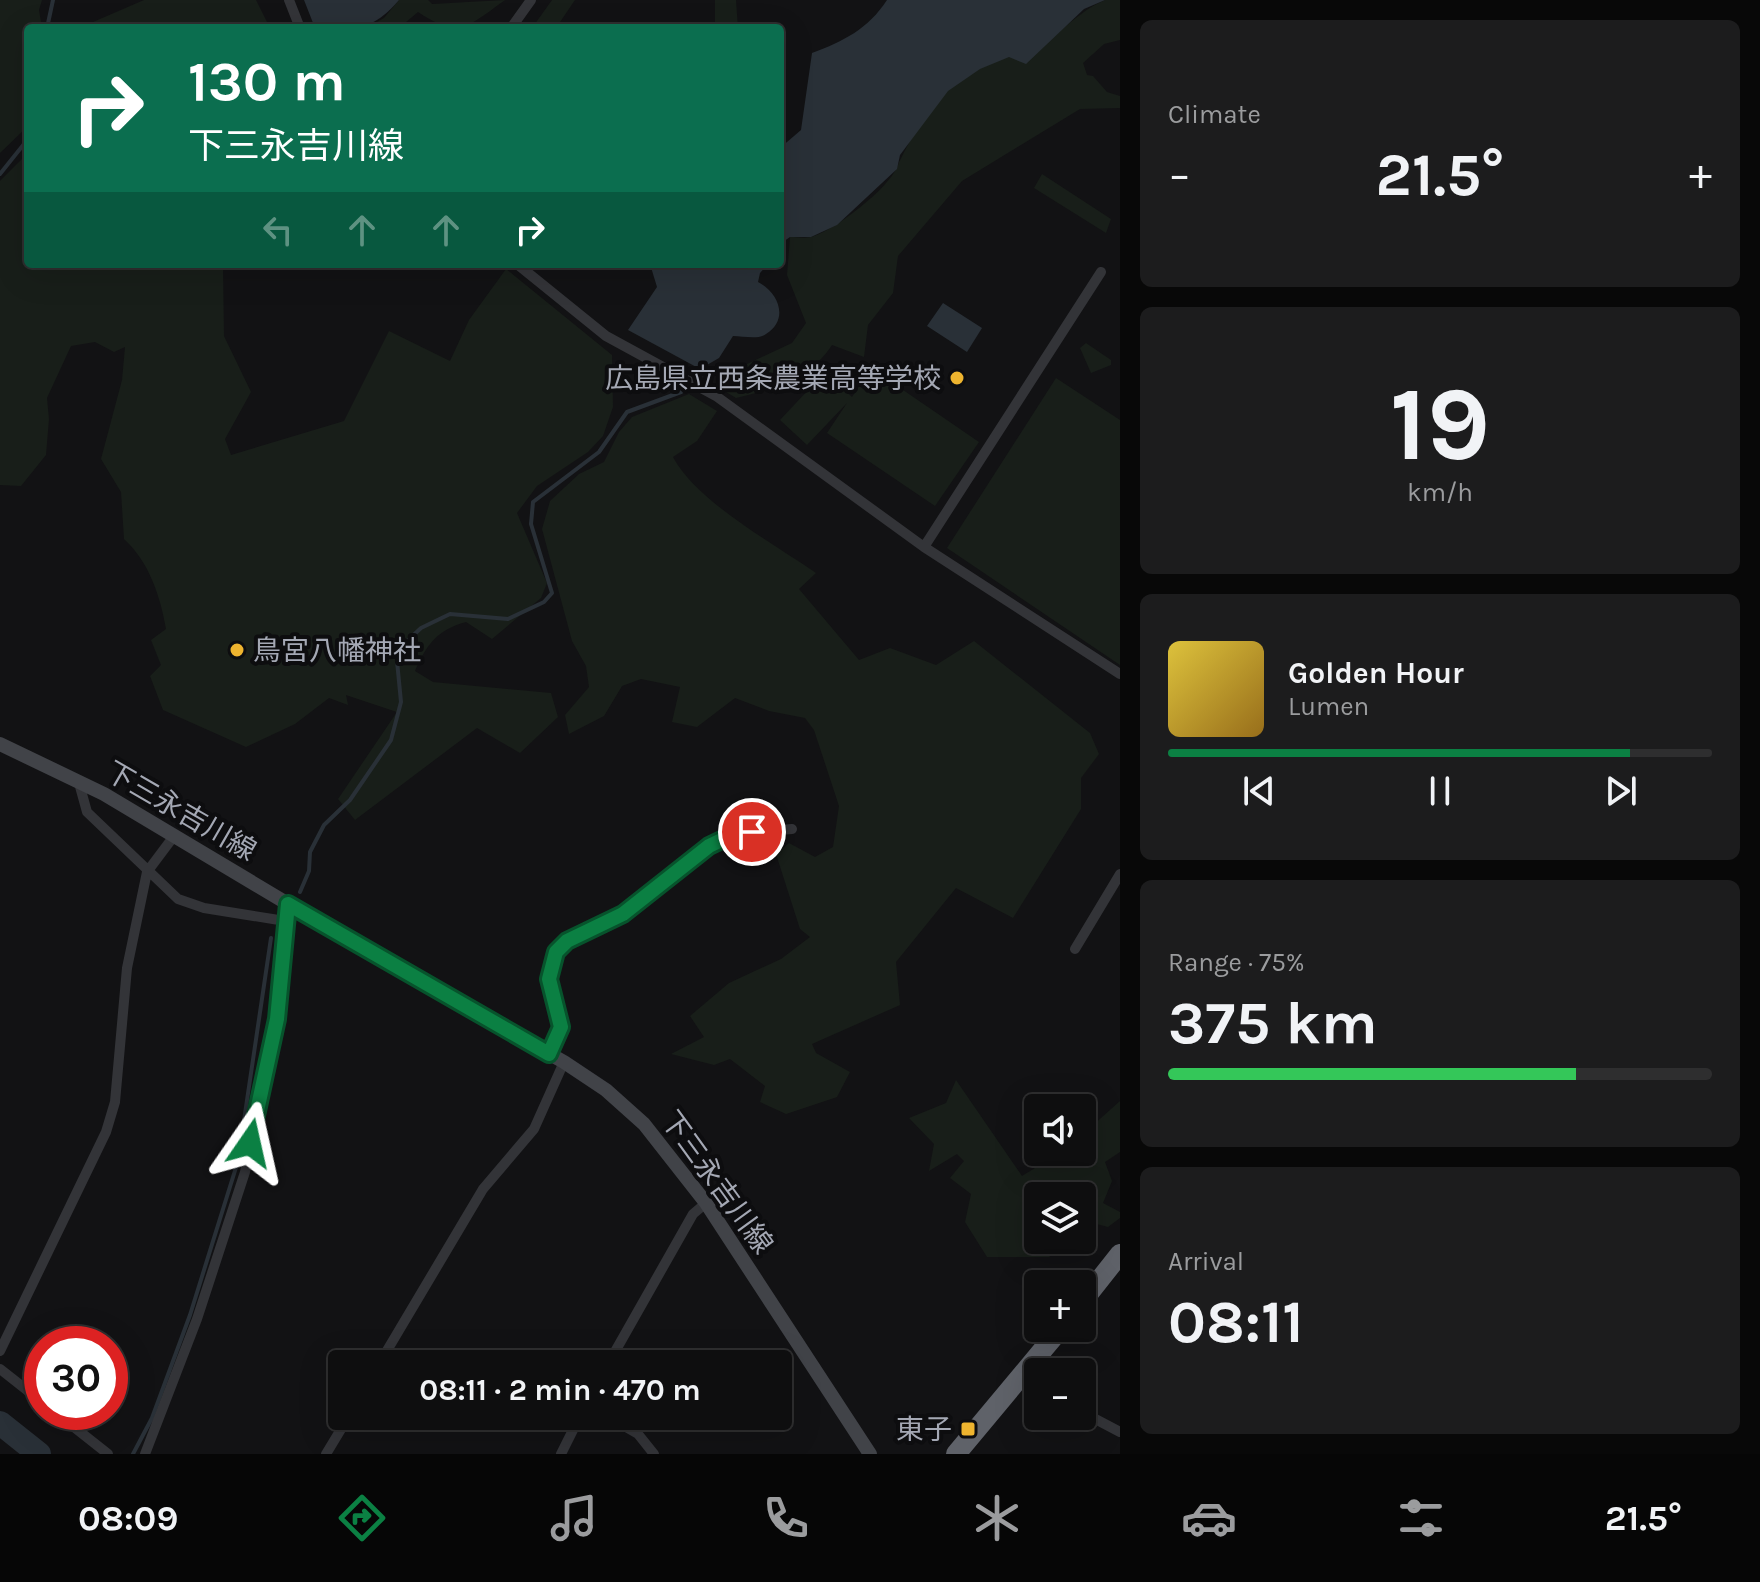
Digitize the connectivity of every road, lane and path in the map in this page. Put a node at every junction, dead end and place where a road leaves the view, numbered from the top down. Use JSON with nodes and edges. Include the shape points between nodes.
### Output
{"nodes":[{"id":1,"x":289,"y":0,"type":"edge"},
{"id":2,"x":531,"y":0,"type":"edge"},
{"id":3,"x":298,"y":24,"type":"edge"},
{"id":4,"x":514,"y":24,"type":"edge"},
{"id":5,"x":522,"y":268,"type":"edge"},
{"id":6,"x":1101,"y":272,"type":"dead end"},
{"id":7,"x":924,"y":547,"type":"junction"},
{"id":8,"x":1120,"y":674,"type":"edge"},
{"id":9,"x":0,"y":744,"type":"edge"},
{"id":10,"x":79,"y":783,"type":"junction"},
{"id":11,"x":792,"y":829,"type":"dead end"},
{"id":12,"x":174,"y":836,"type":"junction"},
{"id":13,"x":147,"y":872,"type":"junction"},
{"id":14,"x":1120,"y":874,"type":"edge"},
{"id":15,"x":288,"y":904,"type":"junction"},
{"id":16,"x":285,"y":921,"type":"junction"},
{"id":17,"x":1075,"y":949,"type":"dead end"},
{"id":18,"x":549,"y":1054,"type":"junction"},
{"id":19,"x":564,"y":1062,"type":"junction"},
{"id":20,"x":706,"y":1203,"type":"junction"},
{"id":21,"x":1120,"y":1254,"type":"edge"},
{"id":22,"x":1096,"y":1284,"type":"edge"},
{"id":23,"x":387,"y":1350,"type":"edge"},
{"id":24,"x":616,"y":1350,"type":"edge"},
{"id":25,"x":0,"y":1351,"type":"edge"},
{"id":26,"x":0,"y":1369,"type":"edge"},
{"id":27,"x":24,"y":1388,"type":"edge"},
{"id":28,"x":1024,"y":1389,"type":"edge"},
{"id":29,"x":1096,"y":1419,"type":"edge"},
{"id":30,"x":78,"y":1430,"type":"edge"},
{"id":31,"x":341,"y":1430,"type":"edge"},
{"id":32,"x":573,"y":1430,"type":"edge"},
{"id":33,"x":631,"y":1430,"type":"edge"},
{"id":34,"x":1120,"y":1432,"type":"edge"},
{"id":35,"x":108,"y":1454,"type":"edge"},
{"id":36,"x":145,"y":1454,"type":"edge"},
{"id":37,"x":326,"y":1454,"type":"edge"},
{"id":38,"x":561,"y":1454,"type":"edge"},
{"id":39,"x":654,"y":1454,"type":"edge"},
{"id":40,"x":870,"y":1454,"type":"edge"},
{"id":41,"x":956,"y":1454,"type":"edge"}],
"edges":[{"from":1,"to":3,"type":"street"},
{"from":2,"to":4,"type":"street"},
{"from":5,"to":7,"type":"street","via":[[606,336],[704,389]]},
{"from":6,"to":7,"type":"street"},
{"from":7,"to":8,"type":"street"},
{"from":9,"to":10,"type":"main road","name":"下三永吉川線"},
{"from":10,"to":12,"type":"main road","name":"下三永吉川線"},
{"from":10,"to":13,"type":"street","via":[[87,812]]},
{"from":11,"to":18,"type":"street","via":[[734,834],[709,846],[623,914],[567,941],[550,965],[561,1027]]},
{"from":12,"to":13,"type":"street"},
{"from":12,"to":15,"type":"main road","name":"下三永吉川線"},
{"from":13,"to":16,"type":"street","via":[[178,899]]},
{"from":13,"to":25,"type":"street","via":[[127,968],[115,1102],[106,1132]]},
{"from":14,"to":17,"type":"street"},
{"from":15,"to":16,"type":"street"},
{"from":15,"to":18,"type":"main road","name":"下三永吉川線"},
{"from":16,"to":36,"type":"street","via":[[277,1019],[245,1172]]},
{"from":18,"to":19,"type":"main road","name":"下三永吉川線"},
{"from":19,"to":20,"type":"main road","name":"下三永吉川線","via":[[644,1124]]},
{"from":19,"to":23,"type":"street","via":[[534,1129],[483,1189]]},
{"from":20,"to":24,"type":"street","via":[[693,1214]]},
{"from":20,"to":40,"type":"main road","name":"下三永吉川線"},
{"from":21,"to":22,"type":"highway"},
{"from":26,"to":27,"type":"street"},
{"from":28,"to":41,"type":"highway"},
{"from":29,"to":34,"type":"street"},
{"from":30,"to":35,"type":"street"},
{"from":31,"to":37,"type":"street"},
{"from":32,"to":38,"type":"street"},
{"from":33,"to":39,"type":"street"}]}
